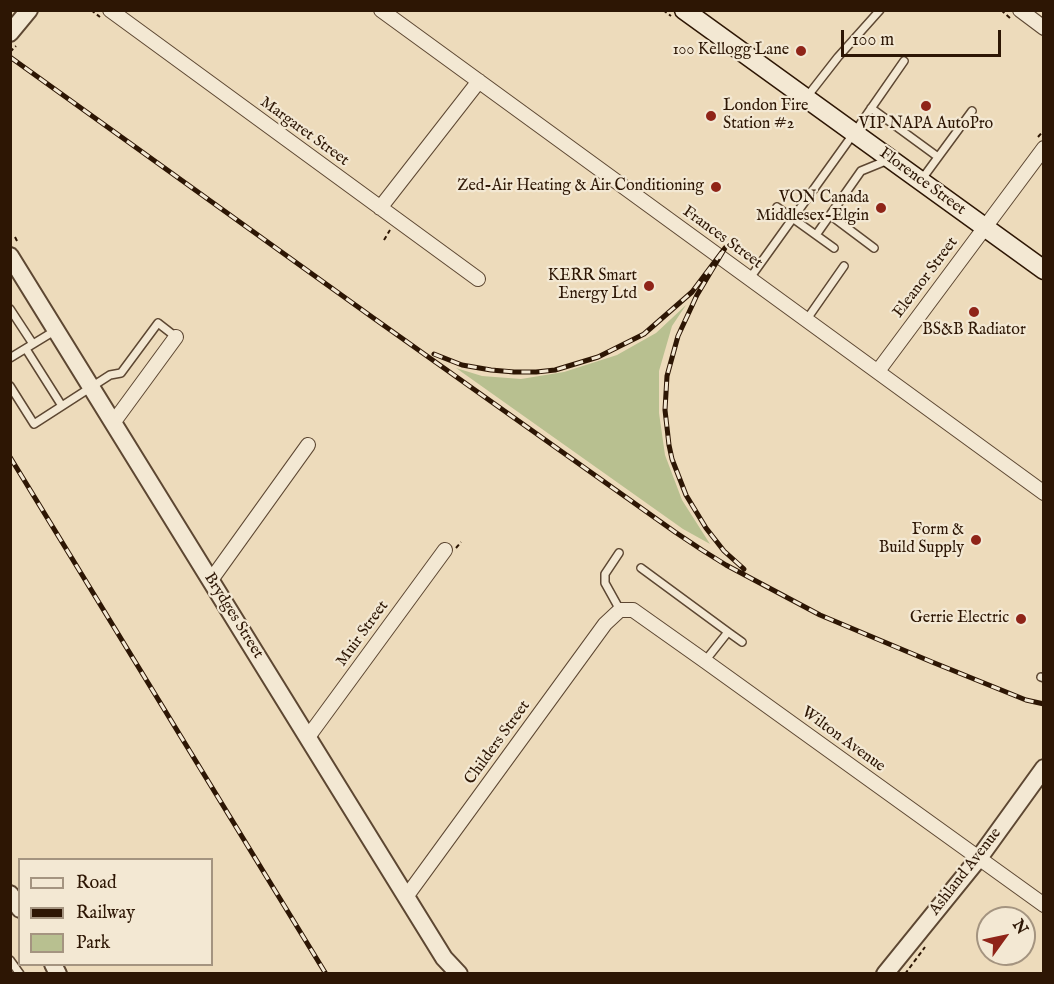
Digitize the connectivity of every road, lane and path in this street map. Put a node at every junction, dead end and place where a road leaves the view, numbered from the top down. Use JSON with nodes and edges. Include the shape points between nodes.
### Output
{"nodes":[{"id":1,"x":29,"y":10,"type":"edge"},
{"id":2,"x":111,"y":10,"type":"edge"},
{"id":3,"x":381,"y":10,"type":"edge"},
{"id":4,"x":684,"y":10,"type":"edge"},
{"id":5,"x":880,"y":10,"type":"edge"},
{"id":6,"x":1020,"y":10,"type":"edge"},
{"id":7,"x":1044,"y":28,"type":"edge"},
{"id":8,"x":10,"y":33,"type":"edge"},
{"id":9,"x":904,"y":61,"type":"dead end"},
{"id":10,"x":478,"y":81,"type":"junction"},
{"id":11,"x":806,"y":98,"type":"junction"},
{"id":12,"x":872,"y":108,"type":"junction"},
{"id":13,"x":972,"y":111,"type":"dead end"},
{"id":14,"x":1044,"y":130,"type":"edge"},
{"id":15,"x":854,"y":133,"type":"junction"},
{"id":16,"x":1040,"y":144,"type":"edge"},
{"id":17,"x":938,"y":157,"type":"junction"},
{"id":18,"x":891,"y":159,"type":"junction"},
{"id":19,"x":921,"y":181,"type":"junction"},
{"id":20,"x":777,"y":207,"type":"dead end"},
{"id":21,"x":380,"y":208,"type":"junction"},
{"id":22,"x":830,"y":215,"type":"junction"},
{"id":23,"x":793,"y":219,"type":"junction"},
{"id":24,"x":985,"y":227,"type":"junction"},
{"id":25,"x":816,"y":235,"type":"junction"},
{"id":26,"x":15,"y":237,"type":"dead end"},
{"id":27,"x":834,"y":248,"type":"dead end"},
{"id":28,"x":874,"y":248,"type":"dead end"},
{"id":29,"x":14,"y":250,"type":"edge"},
{"id":30,"x":844,"y":266,"type":"dead end"},
{"id":31,"x":1044,"y":270,"type":"edge"},
{"id":32,"x":750,"y":278,"type":"junction"},
{"id":33,"x":478,"y":279,"type":"dead end"},
{"id":34,"x":10,"y":309,"type":"edge"},
{"id":35,"x":807,"y":320,"type":"junction"},
{"id":36,"x":56,"y":330,"type":"junction"},
{"id":37,"x":176,"y":337,"type":"joint"},
{"id":38,"x":33,"y":344,"type":"junction"},
{"id":39,"x":26,"y":349,"type":"junction"},
{"id":40,"x":10,"y":358,"type":"edge"},
{"id":41,"x":878,"y":371,"type":"junction"},
{"id":42,"x":10,"y":386,"type":"edge"},
{"id":43,"x":91,"y":387,"type":"junction"},
{"id":44,"x":62,"y":406,"type":"junction"},
{"id":45,"x":113,"y":423,"type":"junction"},
{"id":46,"x":308,"y":445,"type":"dead end"},
{"id":47,"x":1044,"y":493,"type":"edge"},
{"id":48,"x":461,"y":542,"type":"dead end"},
{"id":49,"x":449,"y":551,"type":"joint"},
{"id":50,"x":619,"y":553,"type":"dead end"},
{"id":51,"x":641,"y":568,"type":"dead end"},
{"id":52,"x":211,"y":580,"type":"junction"},
{"id":53,"x":620,"y":610,"type":"junction"},
{"id":54,"x":728,"y":632,"type":"junction"},
{"id":55,"x":742,"y":642,"type":"dead end"},
{"id":56,"x":705,"y":661,"type":"junction"},
{"id":57,"x":308,"y":737,"type":"junction"},
{"id":58,"x":1044,"y":768,"type":"edge"},
{"id":59,"x":979,"y":858,"type":"junction"},
{"id":60,"x":406,"y":897,"type":"junction"},
{"id":61,"x":1044,"y":905,"type":"edge"},
{"id":62,"x":11,"y":962,"type":"edge"},
{"id":63,"x":20,"y":974,"type":"edge"},
{"id":64,"x":459,"y":974,"type":"edge"},
{"id":65,"x":885,"y":974,"type":"edge"}],
"edges":[{"from":1,"to":8,"type":"street"},
{"from":2,"to":21,"type":"street","name":"Margaret Street"},
{"from":3,"to":10,"type":"street","name":"Frances Street"},
{"from":4,"to":11,"type":"main road","name":"Florence Street"},
{"from":5,"to":11,"type":"lane"},
{"from":6,"to":7,"type":"street"},
{"from":9,"to":12,"type":"lane"},
{"from":10,"to":21,"type":"street"},
{"from":10,"to":32,"type":"street","name":"Frances Street"},
{"from":11,"to":15,"type":"main road","name":"Florence Street"},
{"from":12,"to":15,"type":"lane"},
{"from":12,"to":17,"type":"lane"},
{"from":13,"to":17,"type":"lane"},
{"from":14,"to":16,"type":"path"},
{"from":15,"to":18,"type":"main road","name":"Florence Street"},
{"from":15,"to":23,"type":"lane"},
{"from":16,"to":24,"type":"street","name":"Eleanor Street"},
{"from":17,"to":19,"type":"lane"},
{"from":18,"to":19,"type":"main road","name":"Florence Street"},
{"from":18,"to":22,"type":"lane","via":[[861,171]]},
{"from":19,"to":24,"type":"main road","name":"Florence Street"},
{"from":20,"to":23,"type":"lane"},
{"from":21,"to":33,"type":"street","name":"Margaret Street"},
{"from":22,"to":25,"type":"lane"},
{"from":22,"to":28,"type":"lane"},
{"from":23,"to":25,"type":"lane"},
{"from":23,"to":32,"type":"lane"},
{"from":24,"to":31,"type":"main road","name":"Florence Street"},
{"from":24,"to":41,"type":"street","name":"Eleanor Street"},
{"from":25,"to":27,"type":"lane"},
{"from":26,"to":29,"type":"path"},
{"from":29,"to":36,"type":"street","name":"Brydges Street"},
{"from":30,"to":35,"type":"lane"},
{"from":32,"to":35,"type":"street","name":"Frances Street"},
{"from":34,"to":38,"type":"lane"},
{"from":35,"to":41,"type":"street","name":"Frances Street"},
{"from":36,"to":38,"type":"lane"},
{"from":36,"to":43,"type":"street","name":"Brydges Street"},
{"from":37,"to":43,"type":"lane","via":[[158,323],[121,373]]},
{"from":37,"to":45,"type":"street"},
{"from":38,"to":39,"type":"lane"},
{"from":39,"to":40,"type":"lane"},
{"from":39,"to":44,"type":"lane"},
{"from":41,"to":47,"type":"street","name":"Frances Street"},
{"from":42,"to":44,"type":"lane","via":[[34,424]]},
{"from":43,"to":44,"type":"lane"},
{"from":43,"to":45,"type":"street","name":"Brydges Street"},
{"from":45,"to":52,"type":"street","name":"Brydges Street"},
{"from":46,"to":52,"type":"street"},
{"from":48,"to":49,"type":"path"},
{"from":49,"to":57,"type":"street","name":"Muir Street"},
{"from":50,"to":53,"type":"lane","via":[[604,574],[605,584]]},
{"from":51,"to":54,"type":"lane"},
{"from":52,"to":57,"type":"street","name":"Brydges Street"},
{"from":53,"to":56,"type":"street","name":"Wilton Avenue","via":[[633,610]]},
{"from":53,"to":60,"type":"street","name":"Childers Street","via":[[605,624]]},
{"from":54,"to":55,"type":"lane"},
{"from":54,"to":56,"type":"lane"},
{"from":56,"to":59,"type":"street","name":"Wilton Avenue"},
{"from":57,"to":60,"type":"street","name":"Brydges Street"},
{"from":58,"to":59,"type":"street","name":"Ashland Avenue"},
{"from":59,"to":61,"type":"street","name":"Wilton Avenue"},
{"from":59,"to":65,"type":"street","name":"Ashland Avenue"},
{"from":60,"to":64,"type":"street","name":"Brydges Street","via":[[444,958]]},
{"from":62,"to":63,"type":"lane"}]}
